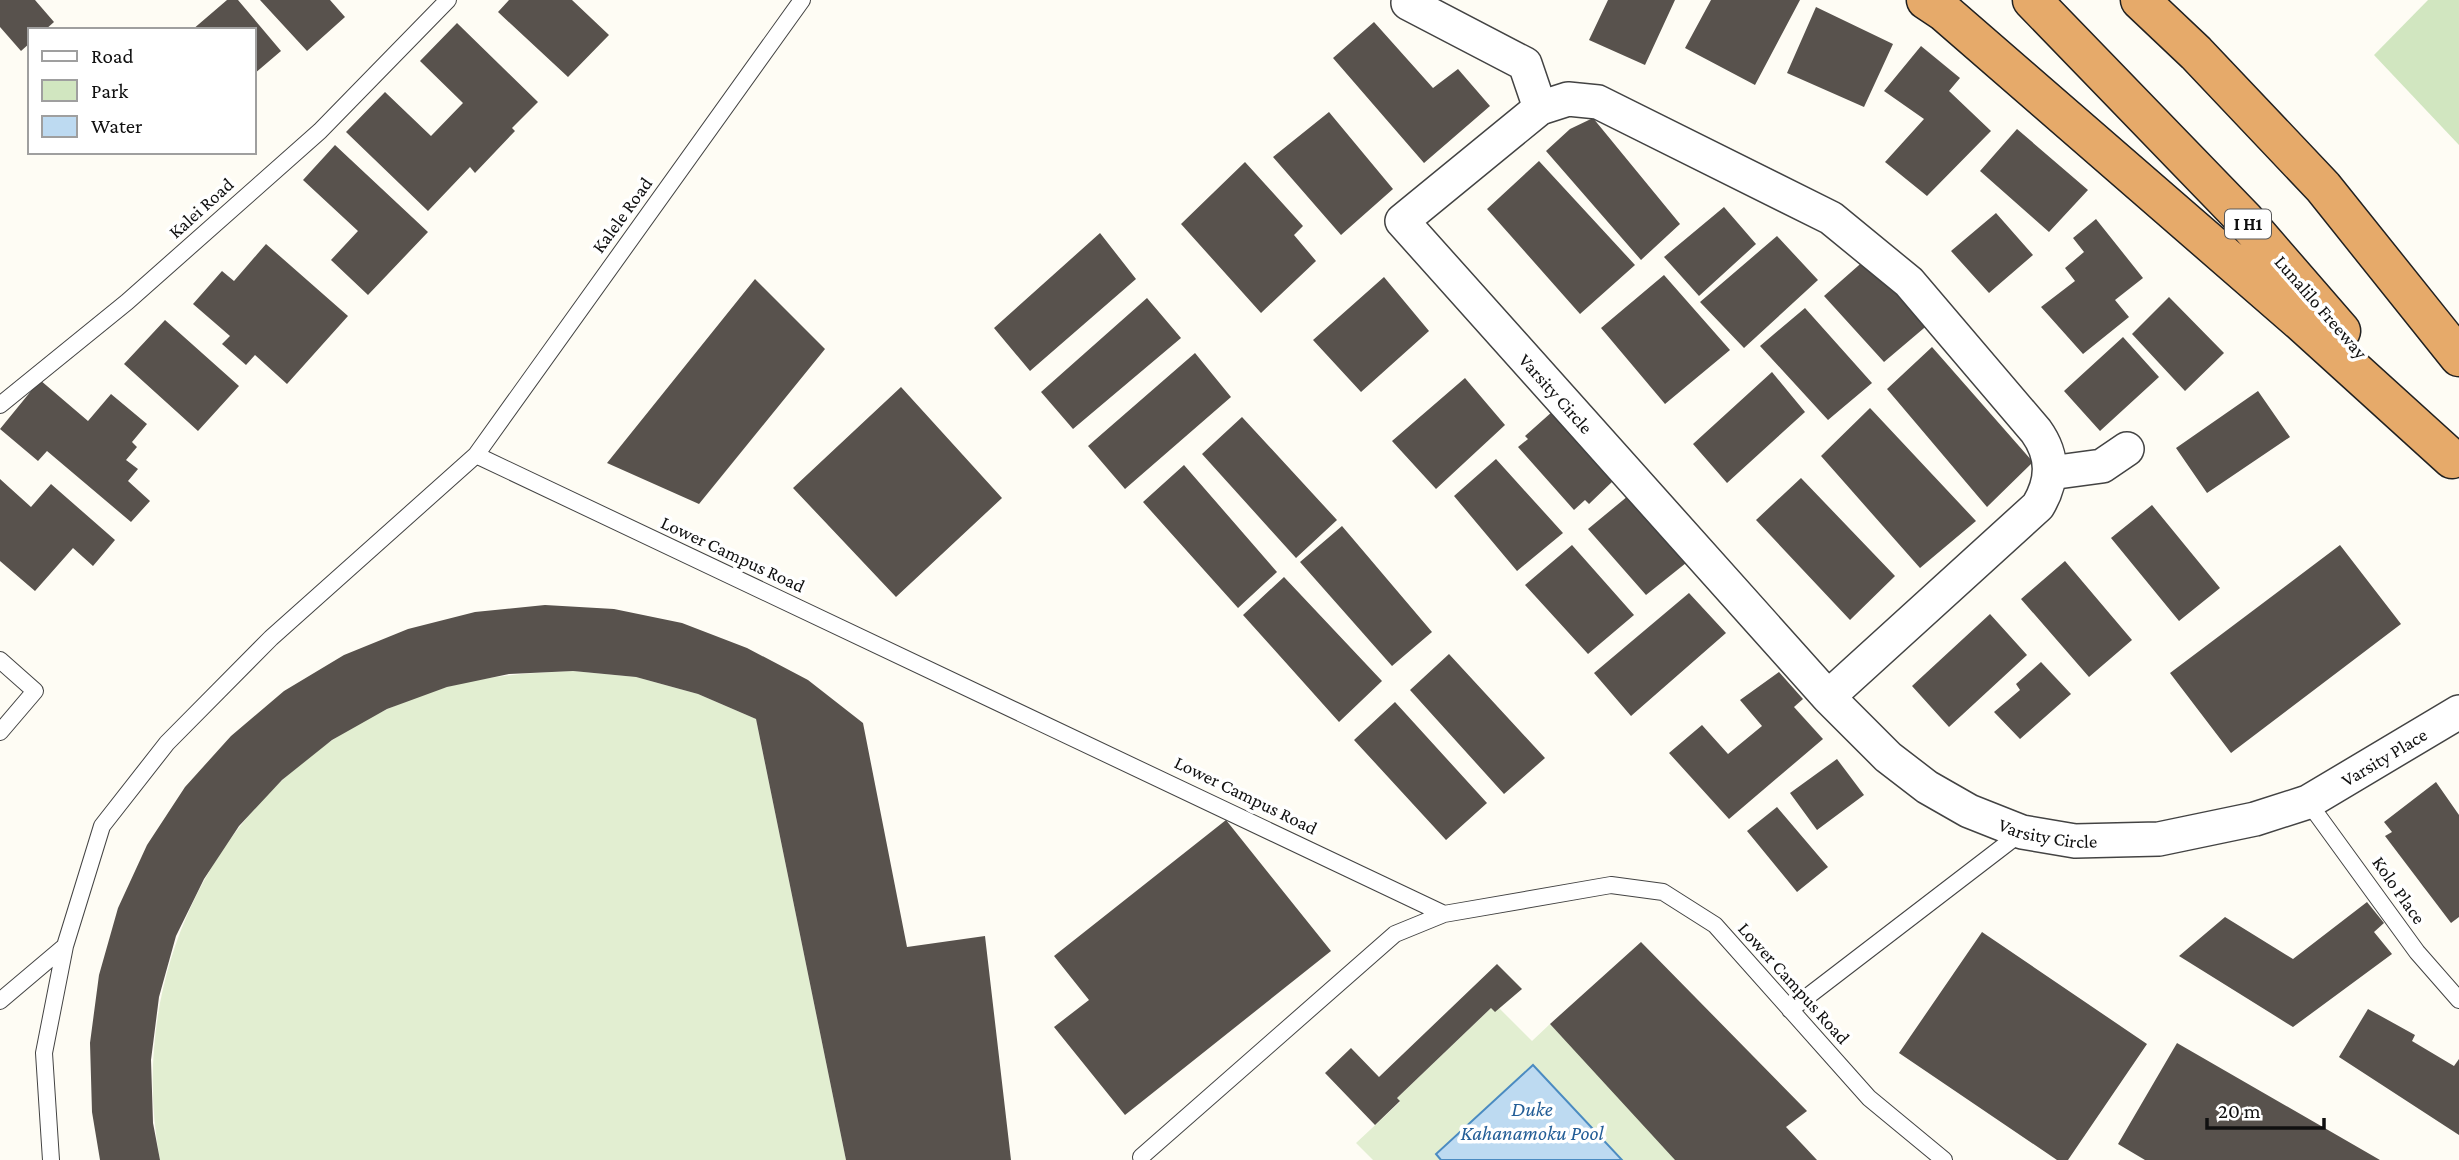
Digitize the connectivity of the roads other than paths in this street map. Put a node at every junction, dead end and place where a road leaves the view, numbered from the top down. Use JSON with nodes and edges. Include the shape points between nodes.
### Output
{"nodes":[{"id":1,"x":448,"y":0,"type":"edge"},
{"id":2,"x":802,"y":0,"type":"edge"},
{"id":3,"x":1926,"y":0,"type":"edge"},
{"id":4,"x":2032,"y":0,"type":"edge"},
{"id":5,"x":2140,"y":0,"type":"edge"},
{"id":6,"x":1408,"y":3,"type":"dead end"},
{"id":7,"x":1540,"y":108,"type":"junction"},
{"id":8,"x":2459,"y":356,"type":"edge"},
{"id":9,"x":0,"y":405,"type":"edge"},
{"id":10,"x":2127,"y":449,"type":"dead end"},
{"id":11,"x":476,"y":455,"type":"junction"},
{"id":12,"x":2455,"y":464,"type":"edge"},
{"id":13,"x":2050,"y":473,"type":"junction"},
{"id":14,"x":0,"y":660,"type":"edge"},
{"id":15,"x":1828,"y":697,"type":"junction"},
{"id":16,"x":2459,"y":712,"type":"edge"},
{"id":17,"x":0,"y":732,"type":"edge"},
{"id":18,"x":2308,"y":802,"type":"junction"},
{"id":19,"x":2022,"y":832,"type":"junction"},
{"id":20,"x":1444,"y":914,"type":"junction"},
{"id":21,"x":65,"y":946,"type":"junction"},
{"id":22,"x":0,"y":1000,"type":"edge"},
{"id":23,"x":2459,"y":1000,"type":"edge"},
{"id":24,"x":1790,"y":1010,"type":"junction"},
{"id":25,"x":1141,"y":1157,"type":"dead end"},
{"id":26,"x":51,"y":1160,"type":"edge"},
{"id":27,"x":1944,"y":1160,"type":"edge"}],
"edges":[{"from":1,"to":9,"type":"lane","name":"Kalei Road","via":[[320,131],[127,302]]},
{"from":2,"to":11,"type":"lane","name":"Kalele Road"},
{"from":3,"to":12,"type":"highway","via":[[2301,322]]},
{"from":4,"to":12,"type":"highway","name":"Lunalilo Freeway","number":"I H1","via":[[2244,219]]},
{"from":5,"to":8,"type":"highway","via":[[2323,187]]},
{"from":6,"to":7,"type":"street","via":[[1525,64]]},
{"from":7,"to":13,"type":"street","name":"Varsity Circle","via":[[1568,99],[1598,102],[1831,218],[1909,282],[2036,431],[2046,447]]},
{"from":7,"to":15,"type":"street","name":"Varsity Circle","via":[[1402,221]]},
{"from":10,"to":13,"type":"street","via":[[2102,466]]},
{"from":11,"to":20,"type":"lane","name":"Lower Campus Road"},
{"from":11,"to":21,"type":"lane","name":"Kalele Road","via":[[271,638],[167,743],[102,826]]},
{"from":13,"to":15,"type":"street","via":[[2038,506]]},
{"from":14,"to":17,"type":"lane","via":[[35,691]]},
{"from":15,"to":19,"type":"street","name":"Varsity Circle","via":[[1888,757],[1927,787],[1969,811]]},
{"from":16,"to":18,"type":"street","name":"Varsity Place"},
{"from":18,"to":19,"type":"street","name":"Varsity Circle","via":[[2255,819],[2159,839],[2075,841]]},
{"from":18,"to":23,"type":"lane","name":"Kolo Place","via":[[2417,952]]},
{"from":19,"to":24,"type":"lane"},
{"from":20,"to":24,"type":"lane","name":"Lower Campus Road","via":[[1611,885],[1663,892],[1715,925]]},
{"from":20,"to":25,"type":"lane","via":[[1395,934]]},
{"from":21,"to":22,"type":"lane"},
{"from":21,"to":26,"type":"lane","name":"Kalele Road","via":[[44,1053]]},
{"from":24,"to":27,"type":"lane","name":"Lower Campus Road","via":[[1869,1098]]}]}
